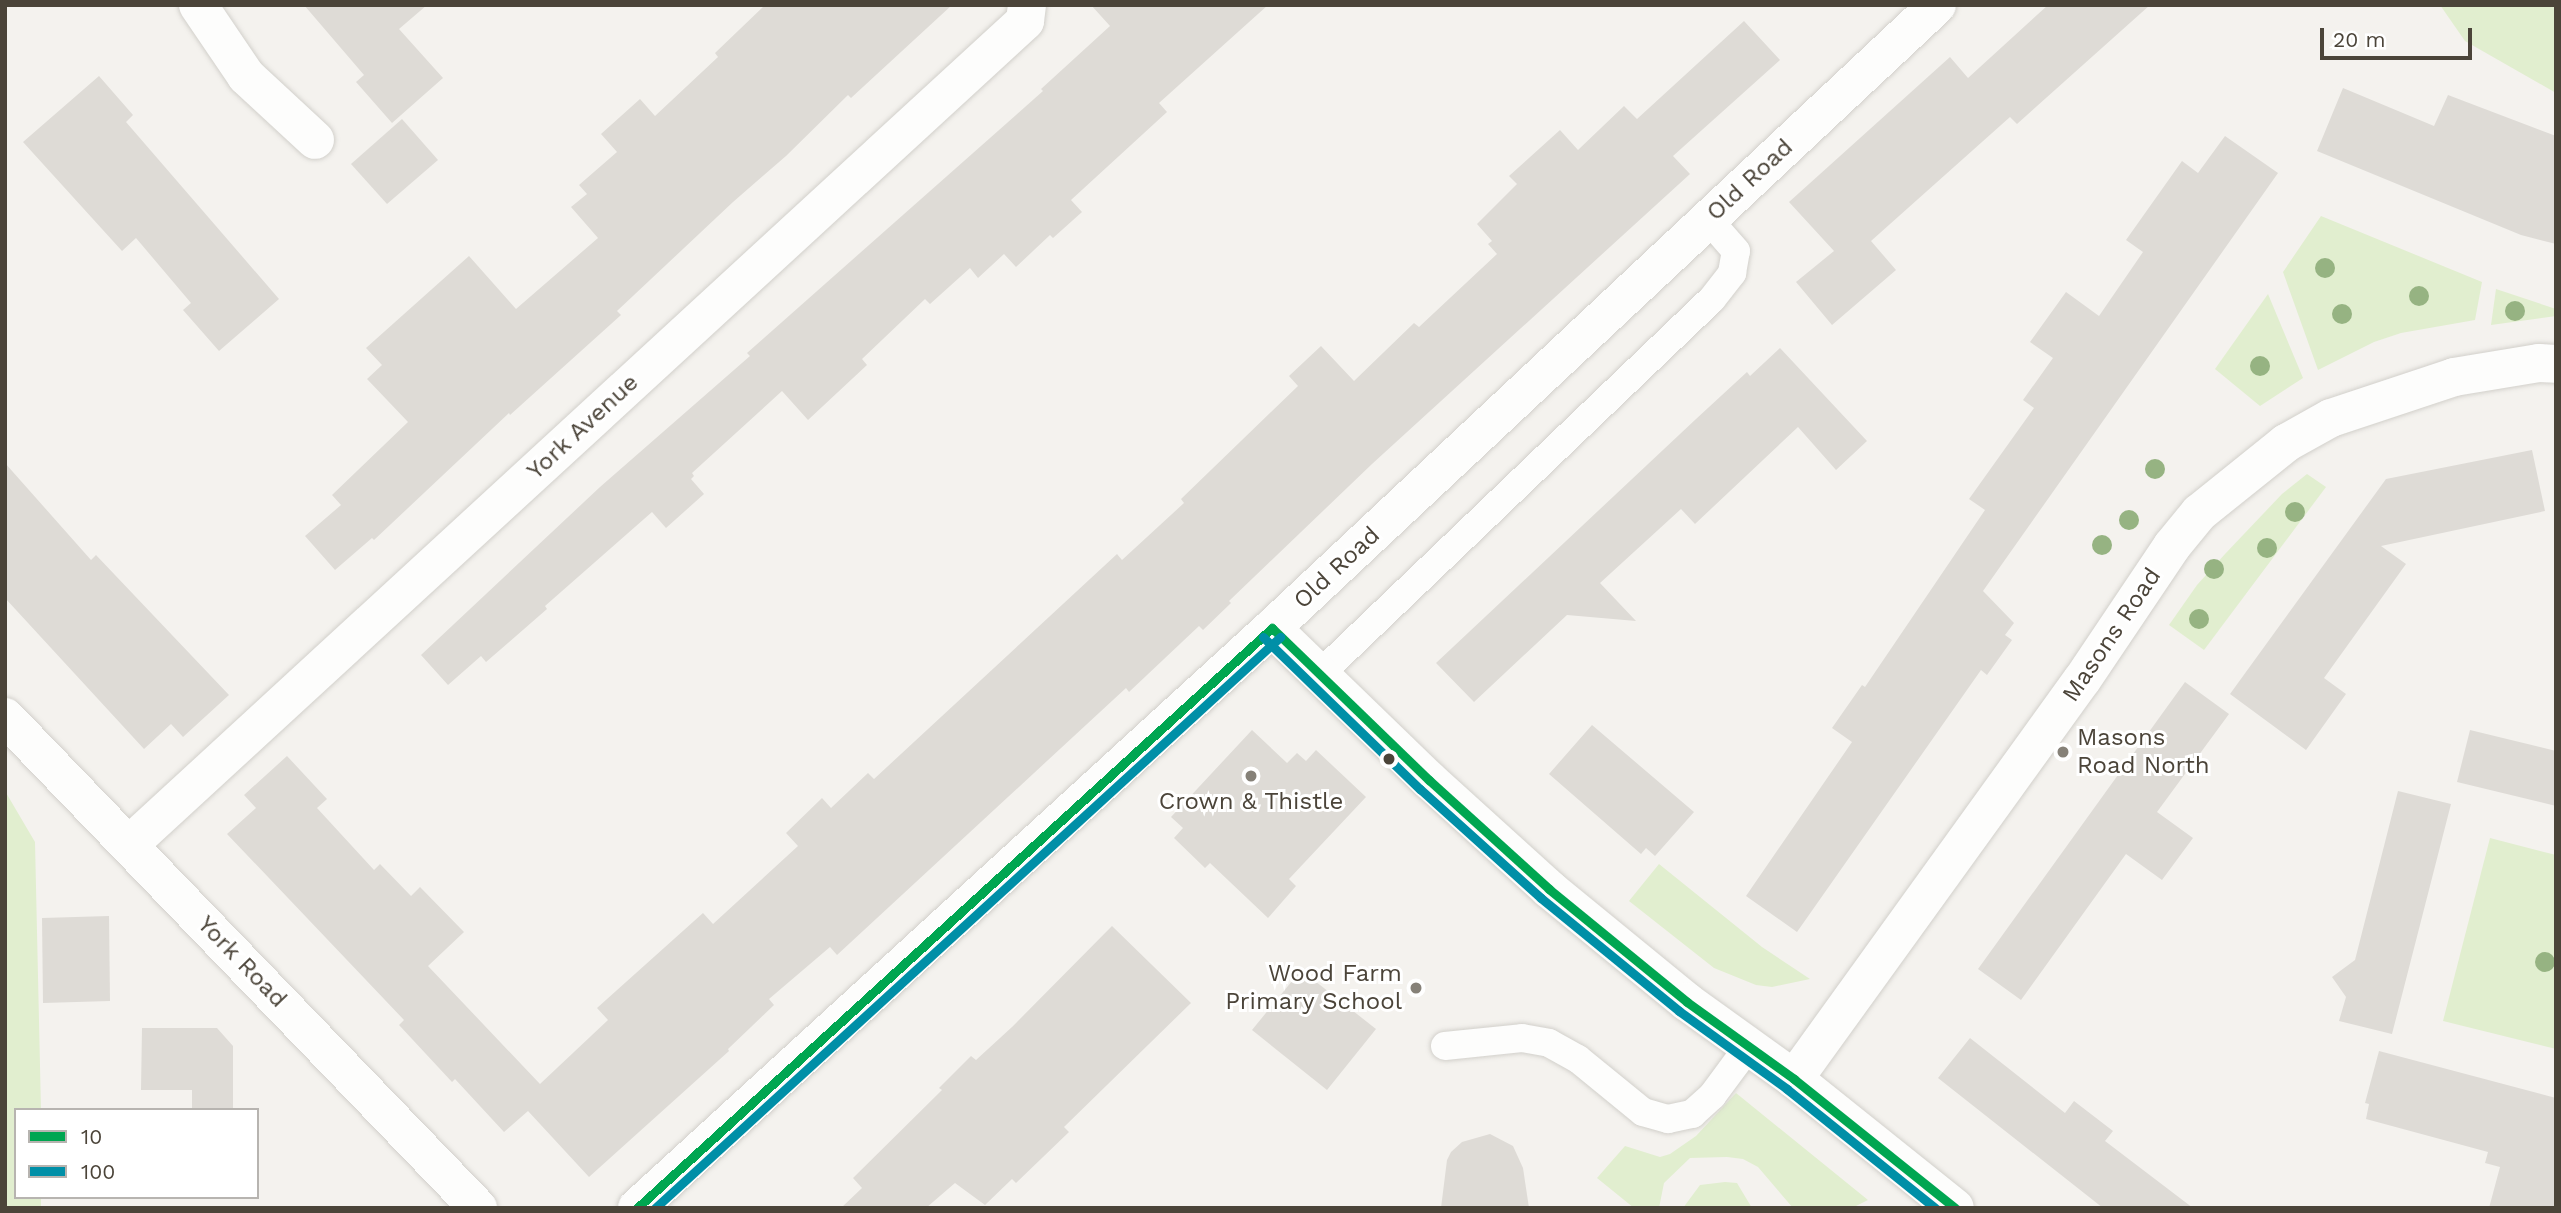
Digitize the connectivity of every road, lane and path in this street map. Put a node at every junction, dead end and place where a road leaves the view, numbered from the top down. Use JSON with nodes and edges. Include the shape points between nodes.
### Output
{"nodes":[{"id":1,"x":198,"y":5,"type":"edge"},
{"id":2,"x":1027,"y":5,"type":"edge"},
{"id":3,"x":1937,"y":5,"type":"edge"},
{"id":4,"x":315,"y":140,"type":"dead end"},
{"id":5,"x":1708,"y":219,"type":"junction"},
{"id":6,"x":2556,"y":364,"type":"edge"},
{"id":7,"x":1272,"y":628,"type":"junction"},
{"id":8,"x":1320,"y":674,"type":"junction"},
{"id":9,"x":5,"y":718,"type":"edge"},
{"id":10,"x":130,"y":844,"type":"junction"},
{"id":11,"x":1445,"y":1046,"type":"dead end"},
{"id":12,"x":1749,"y":1046,"type":"junction"},
{"id":13,"x":1794,"y":1079,"type":"junction"},
{"id":14,"x":478,"y":1208,"type":"edge"},
{"id":15,"x":637,"y":1208,"type":"edge"},
{"id":16,"x":1955,"y":1208,"type":"edge"}],
"edges":[{"from":1,"to":4,"type":"street","via":[[246,76]]},
{"from":2,"to":10,"type":"street","name":"York Avenue","via":[[1025,21]]},
{"from":3,"to":5,"type":"street","name":"Old Road"},
{"from":5,"to":7,"type":"street","name":"Old Road"},
{"from":5,"to":8,"type":"lane","via":[[1737,251],[1732,273],[1712,299]]},
{"from":6,"to":13,"type":"street","name":"Masons Road","via":[[2454,377],[2331,418],[2286,443],[2199,513]]},
{"from":7,"to":8,"type":"street"},
{"from":7,"to":15,"type":"street","name":"Old Road"},
{"from":8,"to":12,"type":"street","via":[[1549,889],[1687,1002]]},
{"from":9,"to":10,"type":"street","name":"York Road"},
{"from":10,"to":14,"type":"street","name":"York Road"},
{"from":11,"to":12,"type":"lane","via":[[1522,1038],[1549,1043],[1578,1059],[1643,1112],[1668,1119],[1692,1114],[1713,1097]]},
{"from":12,"to":13,"type":"street"},
{"from":13,"to":16,"type":"street"}]}
